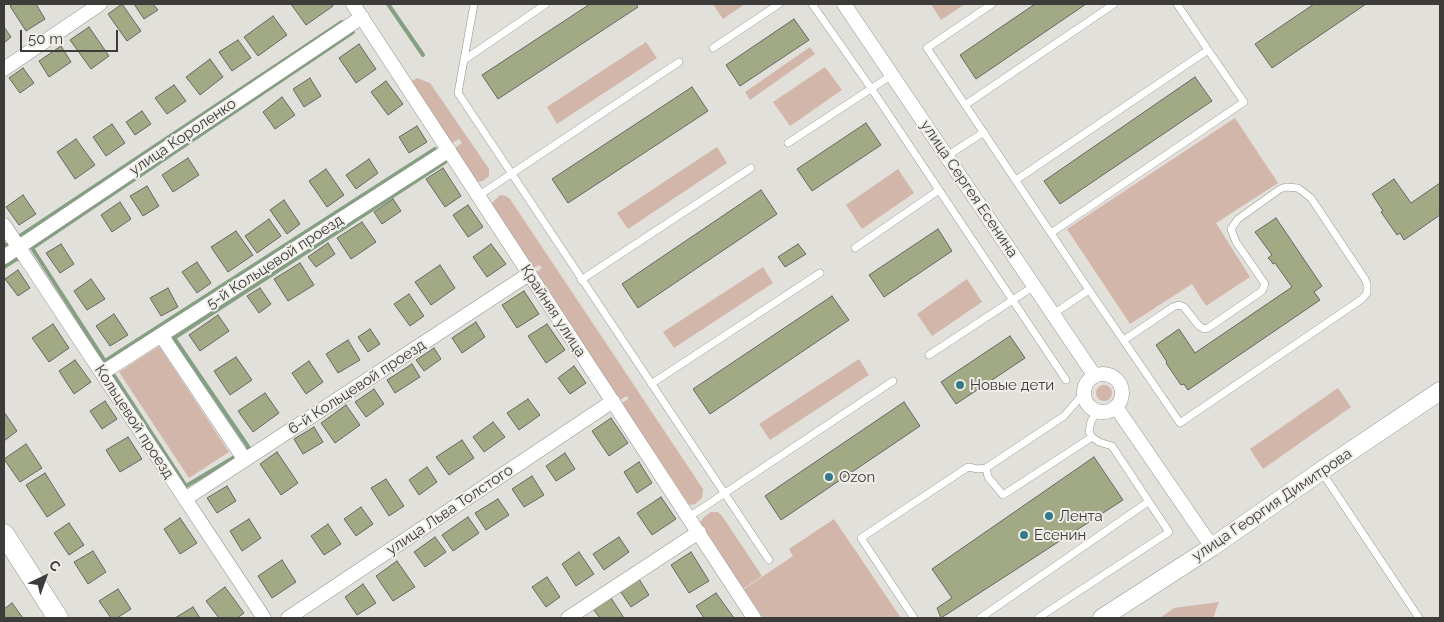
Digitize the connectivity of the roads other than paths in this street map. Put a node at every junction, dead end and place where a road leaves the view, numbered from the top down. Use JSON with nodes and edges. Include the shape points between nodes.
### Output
{"nodes":[{"id":1,"x":100,"y":4,"type":"edge"},
{"id":2,"x":353,"y":4,"type":"edge"},
{"id":3,"x":474,"y":4,"type":"edge"},
{"id":4,"x":546,"y":4,"type":"edge"},
{"id":5,"x":780,"y":4,"type":"edge"},
{"id":6,"x":812,"y":4,"type":"edge"},
{"id":7,"x":844,"y":4,"type":"edge"},
{"id":8,"x":992,"y":4,"type":"edge"},
{"id":9,"x":1114,"y":4,"type":"edge"},
{"id":10,"x":1177,"y":4,"type":"edge"},
{"id":11,"x":362,"y":17,"type":"junction"},
{"id":12,"x":713,"y":48,"type":"dead end"},
{"id":13,"x":1208,"y":50,"type":"junction"},
{"id":14,"x":464,"y":60,"type":"junction"},
{"id":15,"x":678,"y":62,"type":"dead end"},
{"id":16,"x":4,"y":68,"type":"edge"},
{"id":17,"x":892,"y":75,"type":"junction"},
{"id":18,"x":871,"y":88,"type":"junction"},
{"id":19,"x":966,"y":105,"type":"junction"},
{"id":20,"x":984,"y":132,"type":"junction"},
{"id":21,"x":788,"y":143,"type":"dead end"},
{"id":22,"x":449,"y":150,"type":"junction"},
{"id":23,"x":948,"y":156,"type":"junction"},
{"id":24,"x":751,"y":168,"type":"dead end"},
{"id":25,"x":511,"y":174,"type":"junction"},
{"id":26,"x":1016,"y":180,"type":"junction"},
{"id":27,"x":939,"y":190,"type":"junction"},
{"id":28,"x":478,"y":196,"type":"junction"},
{"id":29,"x":4,"y":225,"type":"edge"},
{"id":30,"x":1051,"y":233,"type":"junction"},
{"id":31,"x":19,"y":247,"type":"junction"},
{"id":32,"x":855,"y":248,"type":"dead end"},
{"id":33,"x":4,"y":257,"type":"edge"},
{"id":34,"x":820,"y":273,"type":"dead end"},
{"id":35,"x":528,"y":274,"type":"junction"},
{"id":36,"x":581,"y":280,"type":"junction"},
{"id":37,"x":1034,"y":286,"type":"junction"},
{"id":38,"x":1090,"y":290,"type":"junction"},
{"id":39,"x":1012,"y":300,"type":"junction"},
{"id":40,"x":1053,"y":314,"type":"junction"},
{"id":41,"x":162,"y":335,"type":"junction"},
{"id":42,"x":1124,"y":340,"type":"junction"},
{"id":43,"x":929,"y":355,"type":"dead end"},
{"id":44,"x":102,"y":373,"type":"junction"},
{"id":45,"x":1094,"y":376,"type":"junction"},
{"id":46,"x":1066,"y":380,"type":"dead end"},
{"id":47,"x":892,"y":381,"type":"dead end"},
{"id":48,"x":651,"y":384,"type":"junction"},
{"id":49,"x":1440,"y":392,"type":"edge"},
{"id":50,"x":1084,"y":393,"type":"junction"},
{"id":51,"x":613,"y":402,"type":"junction"},
{"id":52,"x":1116,"y":408,"type":"junction"},
{"id":53,"x":1098,"y":411,"type":"junction"},
{"id":54,"x":1092,"y":437,"type":"junction"},
{"id":55,"x":245,"y":460,"type":"junction"},
{"id":56,"x":986,"y":468,"type":"junction"},
{"id":57,"x":1321,"y":471,"type":"junction"},
{"id":58,"x":724,"y":494,"type":"junction"},
{"id":59,"x":185,"y":500,"type":"junction"},
{"id":60,"x":1148,"y":502,"type":"junction"},
{"id":61,"x":689,"y":518,"type":"junction"},
{"id":62,"x":699,"y":532,"type":"junction"},
{"id":63,"x":4,"y":534,"type":"edge"},
{"id":64,"x":1212,"y":547,"type":"junction"},
{"id":65,"x":769,"y":560,"type":"dead end"},
{"id":66,"x":58,"y":618,"type":"edge"},
{"id":67,"x":264,"y":618,"type":"edge"},
{"id":68,"x":288,"y":618,"type":"edge"},
{"id":69,"x":568,"y":618,"type":"edge"},
{"id":70,"x":754,"y":618,"type":"edge"},
{"id":71,"x":914,"y":618,"type":"edge"},
{"id":72,"x":980,"y":618,"type":"edge"},
{"id":73,"x":1038,"y":618,"type":"edge"},
{"id":74,"x":1102,"y":618,"type":"edge"},
{"id":75,"x":1419,"y":618,"type":"edge"}],
"edges":[{"from":1,"to":16,"type":"street"},
{"from":2,"to":11,"type":"street","name":"Крайняя улица"},
{"from":3,"to":14,"type":"lane"},
{"from":4,"to":14,"type":"lane"},
{"from":5,"to":12,"type":"lane"},
{"from":6,"to":18,"type":"lane"},
{"from":7,"to":17,"type":"street","name":"улица Сергея Есенина"},
{"from":8,"to":19,"type":"lane","via":[[927,48]]},
{"from":9,"to":19,"type":"lane"},
{"from":10,"to":13,"type":"lane"},
{"from":11,"to":22,"type":"street","name":"Крайняя улица"},
{"from":11,"to":31,"type":"street","name":"улица Короленко"},
{"from":13,"to":26,"type":"lane"},
{"from":13,"to":30,"type":"lane","via":[[1244,102]]},
{"from":14,"to":25,"type":"lane","via":[[458,93]]},
{"from":15,"to":25,"type":"lane"},
{"from":17,"to":18,"type":"lane"},
{"from":17,"to":23,"type":"street","name":"улица Сергея Есенина"},
{"from":18,"to":21,"type":"lane"},
{"from":18,"to":27,"type":"lane"},
{"from":19,"to":20,"type":"lane"},
{"from":20,"to":23,"type":"lane"},
{"from":20,"to":26,"type":"lane"},
{"from":22,"to":28,"type":"street","name":"Крайняя улица"},
{"from":22,"to":41,"type":"street","name":"5-й Кольцевой проезд"},
{"from":23,"to":37,"type":"street","name":"улица Сергея Есенина"},
{"from":24,"to":36,"type":"lane"},
{"from":25,"to":28,"type":"lane"},
{"from":25,"to":36,"type":"lane"},
{"from":26,"to":30,"type":"lane"},
{"from":27,"to":32,"type":"lane"},
{"from":27,"to":39,"type":"lane"},
{"from":28,"to":35,"type":"street","name":"Крайняя улица"},
{"from":29,"to":31,"type":"street","name":"Кольцевой проезд"},
{"from":30,"to":38,"type":"lane"},
{"from":31,"to":33,"type":"street","name":"улица Короленко"},
{"from":31,"to":44,"type":"street","name":"Кольцевой проезд"},
{"from":34,"to":48,"type":"lane"},
{"from":35,"to":51,"type":"street","name":"Крайняя улица"},
{"from":35,"to":55,"type":"street","name":"6-й Кольцевой проезд"},
{"from":36,"to":48,"type":"lane"},
{"from":37,"to":39,"type":"lane"},
{"from":37,"to":40,"type":"street","name":"улица Сергея Есенина"},
{"from":38,"to":40,"type":"lane"},
{"from":38,"to":42,"type":"lane"},
{"from":39,"to":43,"type":"lane"},
{"from":39,"to":46,"type":"lane"},
{"from":40,"to":45,"type":"street","name":"улица Сергея Есенина"},
{"from":41,"to":44,"type":"street","name":"5-й Кольцевой проезд"},
{"from":41,"to":55,"type":"street"},
{"from":42,"to":42,"type":"lane","via":[[1180,423],[1362,299],[1367,293],[1367,284],[1310,198],[1298,188],[1286,187],[1238,219],[1231,229],[1236,242],[1265,284],[1262,291],[1208,328],[1199,326],[1179,305]]},
{"from":44,"to":59,"type":"street","name":"Кольцевой проезд"},
{"from":45,"to":50,"type":"street","via":[[1086,383]]},
{"from":45,"to":52,"type":"street","via":[[1105,373],[1120,382],[1122,393]]},
{"from":47,"to":58,"type":"lane"},
{"from":48,"to":58,"type":"lane"},
{"from":49,"to":57,"type":"street","name":"улица Георгия Димитрова"},
{"from":50,"to":53,"type":"street","via":[[1088,404]]},
{"from":50,"to":56,"type":"lane","via":[[1064,416]]},
{"from":51,"to":61,"type":"street","name":"Крайняя улица"},
{"from":51,"to":68,"type":"street","name":"улица Льва Толстого"},
{"from":52,"to":53,"type":"street"},
{"from":52,"to":64,"type":"street"},
{"from":53,"to":54,"type":"lane","via":[[1090,420]]},
{"from":54,"to":56,"type":"lane","via":[[1003,495],[988,477]]},
{"from":54,"to":60,"type":"lane","via":[[1112,446]]},
{"from":55,"to":59,"type":"street","name":"6-й Кольцевой проезд"},
{"from":56,"to":71,"type":"lane","via":[[968,467],[861,538]]},
{"from":57,"to":64,"type":"street","name":"улица Георгия Димитрова"},
{"from":57,"to":75,"type":"lane"},
{"from":58,"to":61,"type":"lane"},
{"from":58,"to":65,"type":"lane"},
{"from":59,"to":67,"type":"street","name":"Кольцевой проезд"},
{"from":60,"to":72,"type":"lane"},
{"from":60,"to":73,"type":"lane","via":[[1169,532]]},
{"from":61,"to":62,"type":"street","name":"Крайняя улица"},
{"from":62,"to":69,"type":"street"},
{"from":62,"to":70,"type":"street","name":"Крайняя улица"},
{"from":63,"to":66,"type":"main road"},
{"from":64,"to":74,"type":"street","name":"улица Георгия Димитрова"}]}
